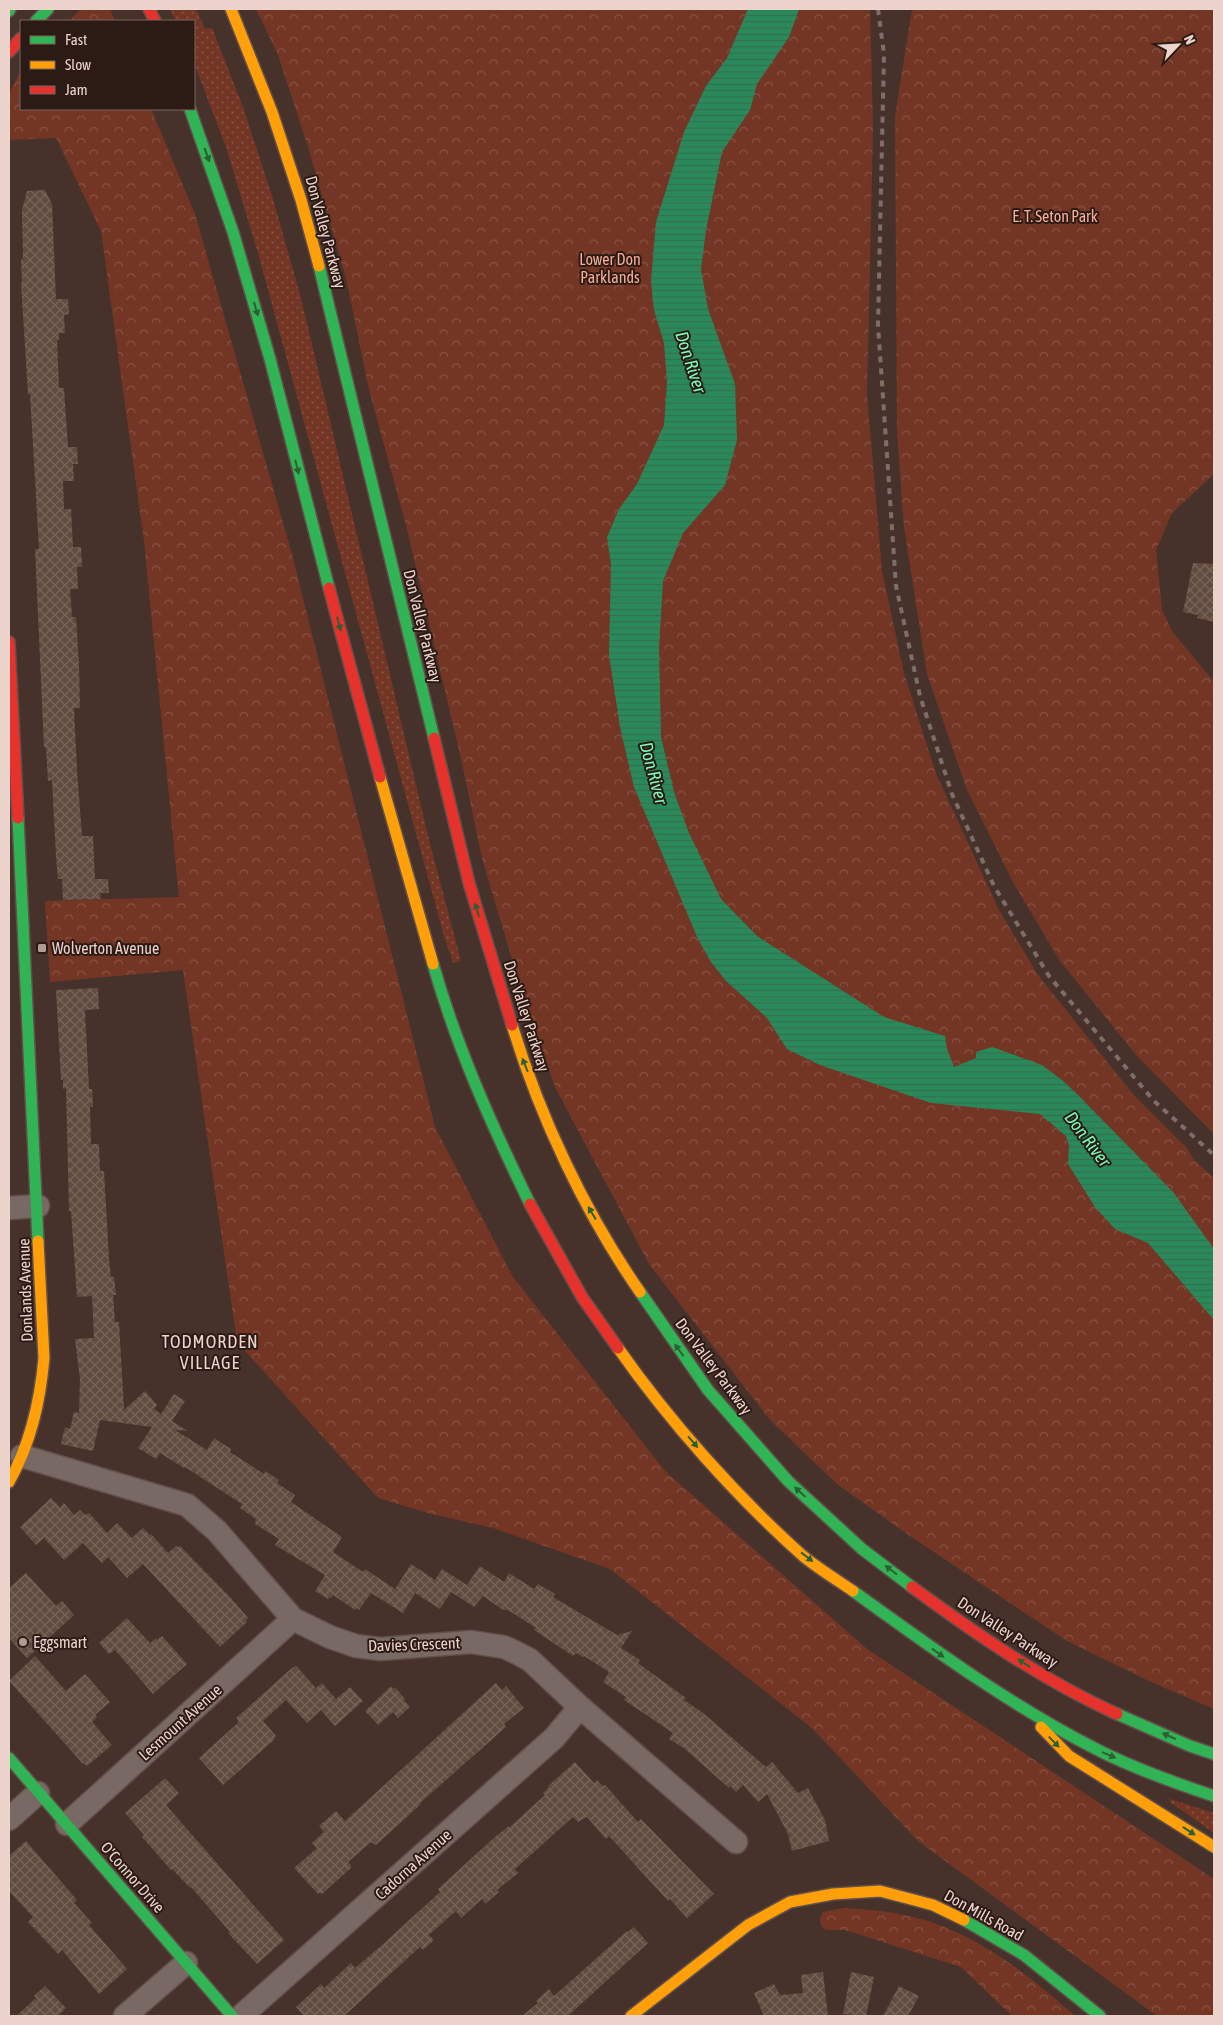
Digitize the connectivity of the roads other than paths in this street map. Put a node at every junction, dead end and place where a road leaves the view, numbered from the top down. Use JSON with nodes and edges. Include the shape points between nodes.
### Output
{"nodes":[{"id":1,"x":48,"y":9,"type":"edge"},
{"id":2,"x":231,"y":9,"type":"edge"},
{"id":3,"x":37,"y":20,"type":"edge"},
{"id":4,"x":20,"y":39,"type":"edge"},
{"id":5,"x":9,"y":52,"type":"edge"},
{"id":6,"x":190,"y":110,"type":"edge"},
{"id":7,"x":9,"y":642,"type":"edge"},
{"id":8,"x":15,"y":913,"type":"edge"},
{"id":9,"x":38,"y":1206,"type":"junction"},
{"id":10,"x":9,"y":1208,"type":"edge"},
{"id":11,"x":22,"y":1456,"type":"junction"},
{"id":12,"x":9,"y":1482,"type":"edge"},
{"id":13,"x":293,"y":1619,"type":"junction"},
{"id":14,"x":1021,"y":1706,"type":"junction"},
{"id":15,"x":580,"y":1708,"type":"junction"},
{"id":16,"x":1214,"y":1754,"type":"edge"},
{"id":17,"x":9,"y":1758,"type":"edge"},
{"id":18,"x":38,"y":1793,"type":"junction"},
{"id":19,"x":1214,"y":1796,"type":"edge"},
{"id":20,"x":9,"y":1819,"type":"edge"},
{"id":21,"x":67,"y":1824,"type":"junction"},
{"id":22,"x":736,"y":1842,"type":"dead end"},
{"id":23,"x":1214,"y":1847,"type":"edge"},
{"id":24,"x":186,"y":1963,"type":"junction"},
{"id":25,"x":124,"y":2016,"type":"edge"},
{"id":26,"x":232,"y":2016,"type":"edge"},
{"id":27,"x":241,"y":2016,"type":"edge"},
{"id":28,"x":631,"y":2016,"type":"edge"},
{"id":29,"x":1100,"y":2016,"type":"edge"}],
"edges":[{"from":1,"to":3,"type":"main road"},
{"from":16,"to":2,"type":"main road","name":"Don Valley Parkway","one_way":true,"via":[[1111,1711],[1038,1672],[956,1619],[862,1549],[788,1481],[708,1390],[638,1289],[587,1205],[522,1058],[469,884],[302,200],[272,112]]},
{"from":4,"to":5,"type":"main road"},
{"from":6,"to":14,"type":"main road","one_way":true,"via":[[233,232],[270,359],[368,736],[437,977],[460,1048],[536,1215],[582,1298],[621,1352],[742,1499],[805,1557],[954,1664]]},
{"from":7,"to":8,"type":"main road","name":"Donlands Avenue"},
{"from":8,"to":9,"type":"main road","name":"Donlands Avenue"},
{"from":9,"to":10,"type":"street"},
{"from":9,"to":11,"type":"main road","name":"Donlands Avenue","via":[[43,1365],[38,1404]]},
{"from":11,"to":12,"type":"main road","name":"Donlands Avenue"},
{"from":11,"to":13,"type":"street","name":"Davies Crescent","via":[[187,1505],[217,1531]]},
{"from":13,"to":15,"type":"street","name":"Davies Crescent","via":[[356,1646],[380,1649],[471,1642],[504,1647],[530,1660]]},
{"from":13,"to":21,"type":"street","name":"Lesmount Avenue"},
{"from":14,"to":19,"type":"main road","one_way":true,"via":[[1098,1750]]},
{"from":14,"to":23,"type":"main road","one_way":true,"via":[[1068,1756]]},
{"from":15,"to":22,"type":"street","name":"Davies Crescent"},
{"from":15,"to":27,"type":"street","name":"Cadorna Avenue","via":[[554,1738]]},
{"from":17,"to":18,"type":"main road","name":"O'Connor Drive"},
{"from":18,"to":20,"type":"street"},
{"from":18,"to":21,"type":"main road","name":"O'Connor Drive"},
{"from":21,"to":24,"type":"main road","name":"O'Connor Drive"},
{"from":24,"to":25,"type":"street"},
{"from":24,"to":26,"type":"main road","name":"O'Connor Drive"},
{"from":28,"to":29,"type":"main road","name":"Don Mills Road","via":[[748,1926],[790,1902],[833,1894],[880,1892],[933,1904],[976,1926],[1024,1955]]}]}
